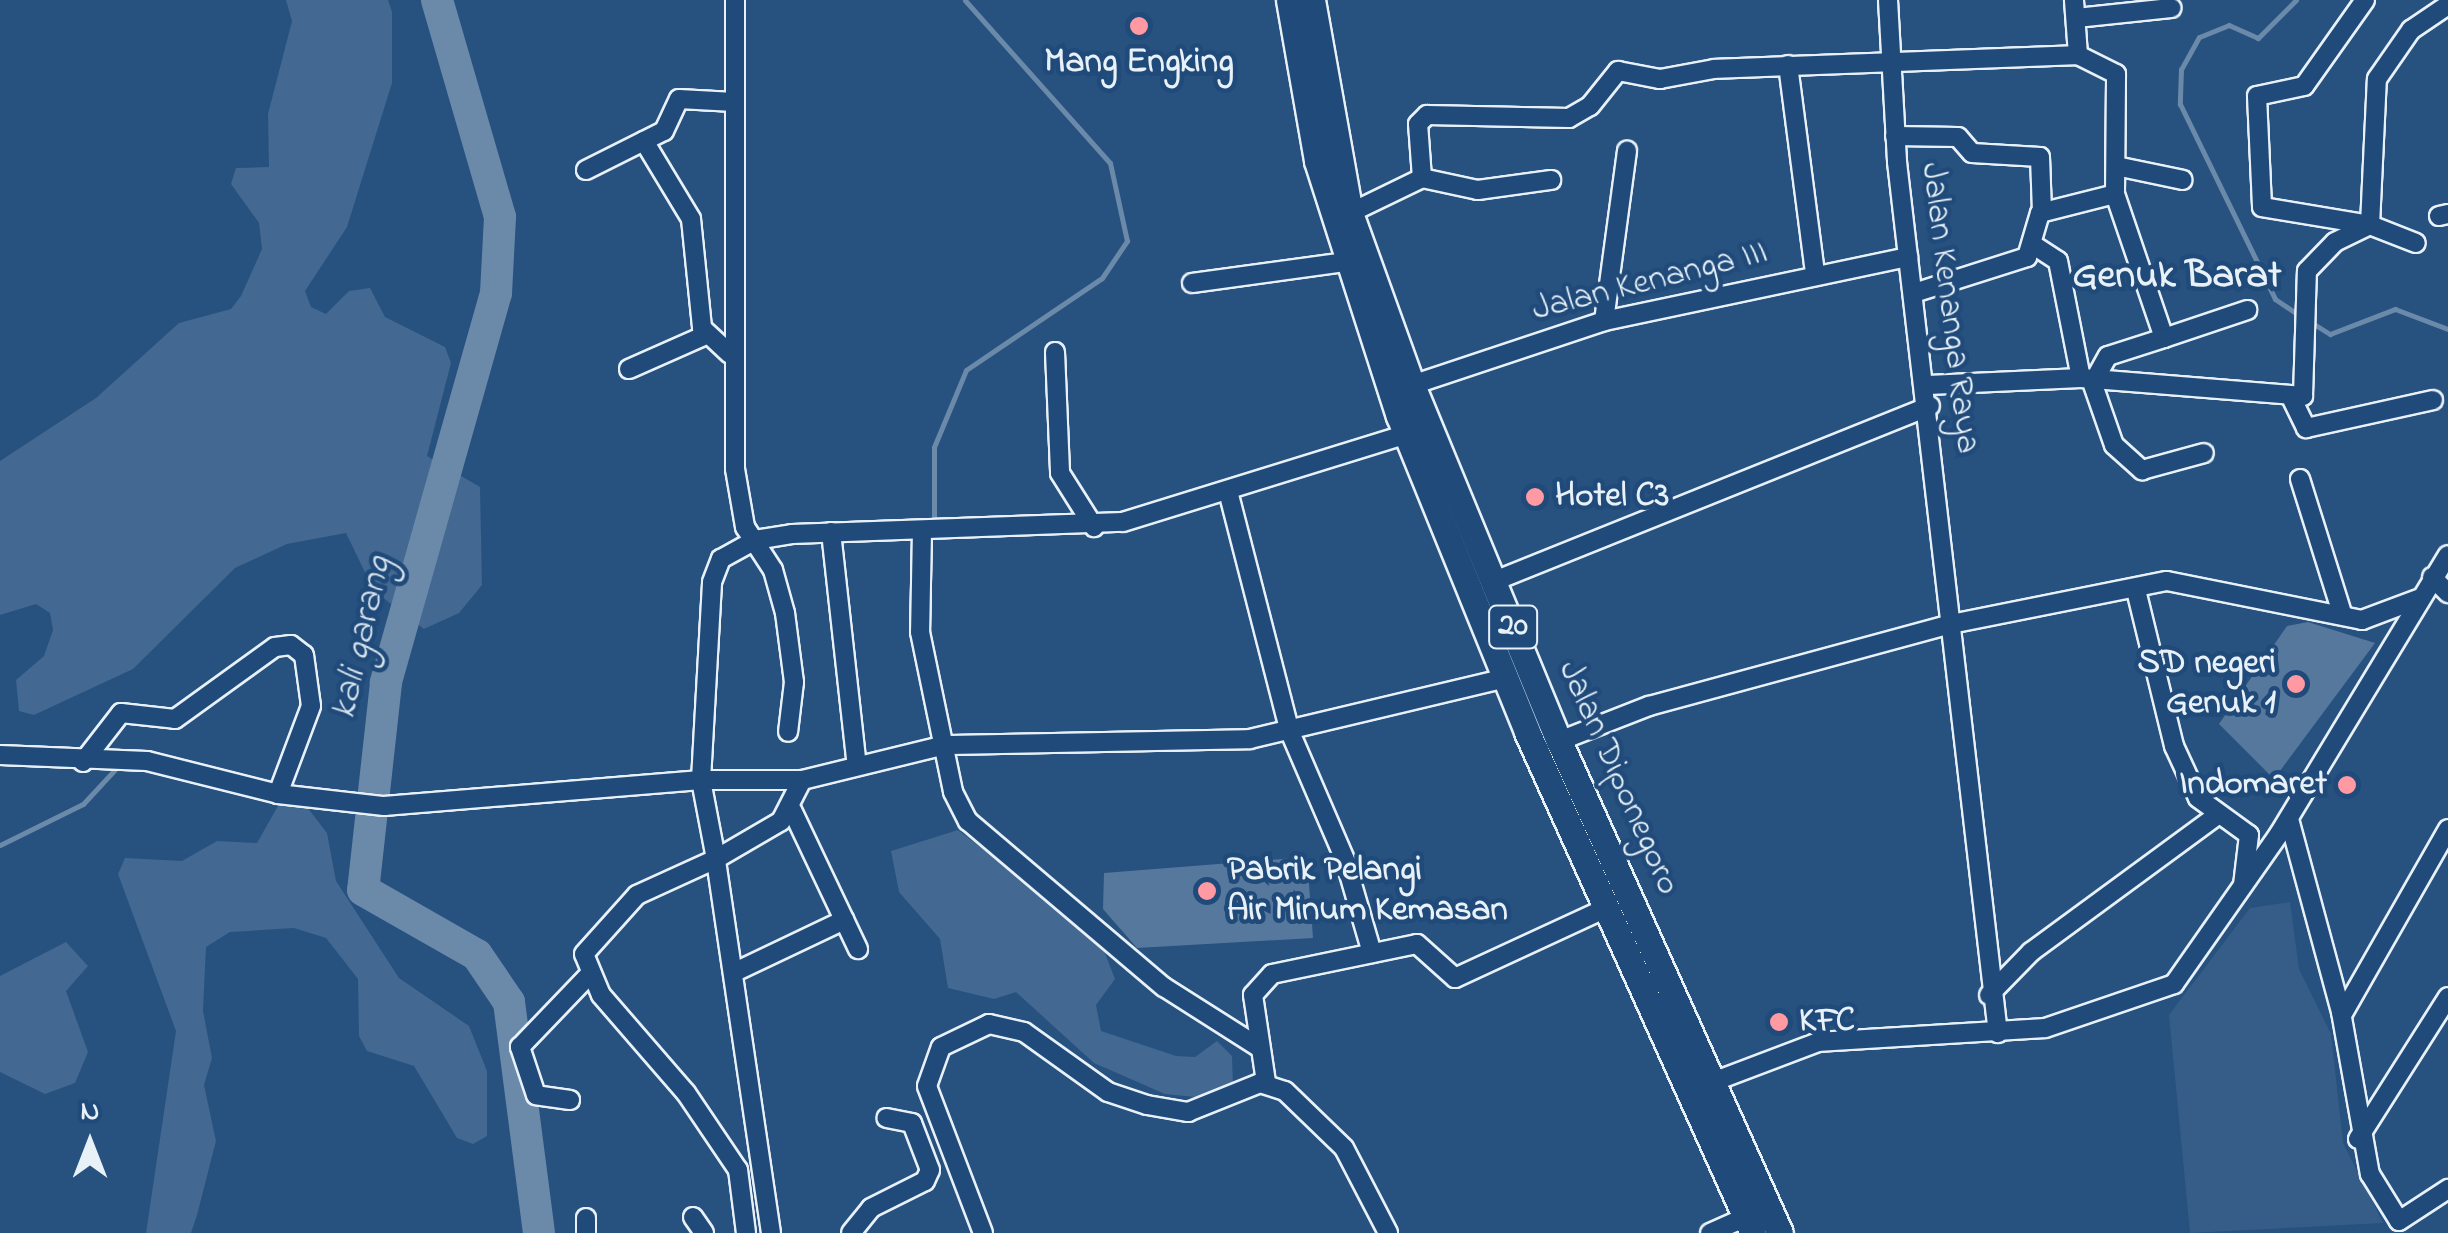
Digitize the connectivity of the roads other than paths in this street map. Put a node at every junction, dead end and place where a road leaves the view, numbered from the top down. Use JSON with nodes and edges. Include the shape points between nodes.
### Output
{"nodes":[{"id":1,"x":735,"y":0,"type":"edge"},
{"id":2,"x":1289,"y":0,"type":"edge"},
{"id":3,"x":1312,"y":0,"type":"edge"},
{"id":4,"x":1888,"y":0,"type":"edge"},
{"id":5,"x":2365,"y":0,"type":"edge"},
{"id":6,"x":2448,"y":5,"type":"edge"},
{"id":7,"x":2171,"y":8,"type":"dead end"},
{"id":8,"x":2075,"y":9,"type":"edge"},
{"id":9,"x":2078,"y":54,"type":"junction"},
{"id":10,"x":1889,"y":63,"type":"junction"},
{"id":11,"x":1788,"y":65,"type":"junction"},
{"id":12,"x":734,"y":102,"type":"junction"},
{"id":13,"x":1895,"y":136,"type":"junction"},
{"id":14,"x":644,"y":141,"type":"junction"},
{"id":15,"x":1627,"y":151,"type":"dead end"},
{"id":16,"x":2116,"y":166,"type":"junction"},
{"id":17,"x":586,"y":170,"type":"dead end"},
{"id":18,"x":1422,"y":178,"type":"junction"},
{"id":19,"x":1550,"y":180,"type":"dead end"},
{"id":20,"x":2183,"y":180,"type":"dead end"},
{"id":21,"x":2115,"y":194,"type":"junction"},
{"id":22,"x":2042,"y":212,"type":"junction"},
{"id":23,"x":1350,"y":213,"type":"junction"},
{"id":24,"x":2370,"y":225,"type":"junction"},
{"id":25,"x":2416,"y":243,"type":"dead end"},
{"id":26,"x":2035,"y":246,"type":"junction"},
{"id":27,"x":1908,"y":256,"type":"junction"},
{"id":28,"x":1345,"y":262,"type":"junction"},
{"id":29,"x":1815,"y":274,"type":"junction"},
{"id":30,"x":1192,"y":284,"type":"dead end"},
{"id":31,"x":1914,"y":293,"type":"junction"},
{"id":32,"x":2247,"y":310,"type":"dead end"},
{"id":33,"x":1604,"y":321,"type":"junction"},
{"id":34,"x":706,"y":335,"type":"junction"},
{"id":35,"x":2164,"y":338,"type":"junction"},
{"id":36,"x":1056,"y":352,"type":"dead end"},
{"id":37,"x":730,"y":354,"type":"junction"},
{"id":38,"x":629,"y":369,"type":"dead end"},
{"id":39,"x":2089,"y":379,"type":"junction"},
{"id":40,"x":1412,"y":384,"type":"junction"},
{"id":41,"x":1928,"y":384,"type":"junction"},
{"id":42,"x":2290,"y":395,"type":"junction"},
{"id":43,"x":2433,"y":400,"type":"dead end"},
{"id":44,"x":1930,"y":406,"type":"junction"},
{"id":45,"x":1418,"y":430,"type":"junction"},
{"id":46,"x":2204,"y":453,"type":"dead end"},
{"id":47,"x":2300,"y":479,"type":"dead end"},
{"id":48,"x":1228,"y":495,"type":"junction"},
{"id":49,"x":1094,"y":526,"type":"junction"},
{"id":50,"x":922,"y":531,"type":"junction"},
{"id":51,"x":831,"y":532,"type":"junction"},
{"id":52,"x":755,"y":540,"type":"junction"},
{"id":53,"x":2448,"y":555,"type":"edge"},
{"id":54,"x":2432,"y":578,"type":"junction"},
{"id":55,"x":1492,"y":582,"type":"junction"},
{"id":56,"x":2136,"y":590,"type":"junction"},
{"id":57,"x":2448,"y":594,"type":"edge"},
{"id":58,"x":2418,"y":598,"type":"junction"},
{"id":59,"x":2342,"y":613,"type":"junction"},
{"id":60,"x":1952,"y":624,"type":"junction"},
{"id":61,"x":1506,"y":678,"type":"junction"},
{"id":62,"x":788,"y":732,"type":"dead end"},
{"id":63,"x":1290,"y":732,"type":"junction"},
{"id":64,"x":1558,"y":741,"type":"junction"},
{"id":65,"x":946,"y":746,"type":"junction"},
{"id":66,"x":0,"y":755,"type":"edge"},
{"id":67,"x":82,"y":762,"type":"junction"},
{"id":68,"x":858,"y":766,"type":"junction"},
{"id":69,"x":701,"y":780,"type":"junction"},
{"id":70,"x":802,"y":780,"type":"junction"},
{"id":71,"x":280,"y":788,"type":"junction"},
{"id":72,"x":792,"y":810,"type":"junction"},
{"id":73,"x":2215,"y":817,"type":"junction"},
{"id":74,"x":2284,"y":826,"type":"junction"},
{"id":75,"x":2448,"y":829,"type":"edge"},
{"id":76,"x":716,"y":859,"type":"junction"},
{"id":77,"x":1608,"y":873,"type":"junction"},
{"id":78,"x":2242,"y":890,"type":"junction"},
{"id":79,"x":1609,"y":907,"type":"junction"},
{"id":80,"x":844,"y":920,"type":"junction"},
{"id":81,"x":858,"y":949,"type":"dead end"},
{"id":82,"x":1372,"y":952,"type":"junction"},
{"id":83,"x":737,"y":971,"type":"junction"},
{"id":84,"x":588,"y":976,"type":"junction"},
{"id":85,"x":1989,"y":996,"type":"junction"},
{"id":86,"x":2448,"y":997,"type":"edge"},
{"id":87,"x":2342,"y":1015,"type":"junction"},
{"id":88,"x":1998,"y":1033,"type":"junction"},
{"id":89,"x":1260,"y":1048,"type":"junction"},
{"id":90,"x":1266,"y":1082,"type":"junction"},
{"id":91,"x":1703,"y":1087,"type":"junction"},
{"id":92,"x":570,"y":1100,"type":"dead end"},
{"id":93,"x":886,"y":1118,"type":"dead end"},
{"id":94,"x":2358,"y":1140,"type":"junction"},
{"id":95,"x":2448,"y":1189,"type":"edge"},
{"id":96,"x":1750,"y":1225,"type":"edge"},
{"id":97,"x":746,"y":1233,"type":"edge"},
{"id":98,"x":771,"y":1233,"type":"edge"},
{"id":99,"x":850,"y":1233,"type":"edge"},
{"id":100,"x":984,"y":1233,"type":"edge"},
{"id":101,"x":1388,"y":1233,"type":"edge"},
{"id":102,"x":1710,"y":1233,"type":"edge"},
{"id":103,"x":1780,"y":1233,"type":"edge"}],
"edges":[{"from":1,"to":12,"type":"street"},
{"from":2,"to":28,"type":"highway","name":"Jalan Diponegoro","number":"20","via":[[1302,93]]},
{"from":3,"to":23,"type":"highway","name":"Jalan Diponegoro","number":"20"},
{"from":4,"to":10,"type":"street","name":"Jalan Kenanga Raya"},
{"from":5,"to":24,"type":"street","via":[[2304,86],[2259,93],[2256,102],[2263,210]]},
{"from":6,"to":24,"type":"street","via":[[2411,30],[2377,79]]},
{"from":7,"to":8,"type":"street"},
{"from":8,"to":9,"type":"street"},
{"from":9,"to":10,"type":"street"},
{"from":9,"to":16,"type":"street","via":[[2115,71]]},
{"from":10,"to":11,"type":"street"},
{"from":10,"to":13,"type":"street","name":"Jalan Kenanga Raya"},
{"from":11,"to":18,"type":"street","via":[[1660,79],[1618,71],[1590,106],[1568,118],[1427,115],[1418,124]]},
{"from":11,"to":29,"type":"street"},
{"from":12,"to":14,"type":"street","via":[[679,98],[664,130]]},
{"from":12,"to":37,"type":"street"},
{"from":13,"to":22,"type":"street","via":[[1958,137],[1972,153],[2040,156]]},
{"from":13,"to":27,"type":"street","name":"Jalan Kenanga Raya"},
{"from":14,"to":17,"type":"street"},
{"from":14,"to":34,"type":"street","via":[[691,219]]},
{"from":15,"to":33,"type":"street"},
{"from":16,"to":20,"type":"street"},
{"from":16,"to":21,"type":"street"},
{"from":18,"to":19,"type":"street","via":[[1478,190]]},
{"from":18,"to":23,"type":"street"},
{"from":21,"to":22,"type":"street"},
{"from":21,"to":35,"type":"street"},
{"from":22,"to":26,"type":"street"},
{"from":23,"to":40,"type":"highway","name":"Jalan Diponegoro","number":"20"},
{"from":24,"to":25,"type":"street"},
{"from":24,"to":42,"type":"street","via":[[2335,242],[2305,278],[2304,394]]},
{"from":26,"to":31,"type":"street","via":[[2027,258]]},
{"from":26,"to":39,"type":"street","via":[[2058,261]]},
{"from":27,"to":29,"type":"street","name":"Jalan Kenanga III"},
{"from":27,"to":31,"type":"street","name":"Jalan Kenanga Raya"},
{"from":28,"to":30,"type":"street"},
{"from":28,"to":45,"type":"highway","name":"Jalan Diponegoro","number":"20"},
{"from":29,"to":33,"type":"street","name":"Jalan Kenanga III"},
{"from":31,"to":41,"type":"street","name":"Jalan Kenanga Raya"},
{"from":32,"to":35,"type":"street"},
{"from":33,"to":40,"type":"street","name":"Jalan Kenanga III"},
{"from":34,"to":37,"type":"street"},
{"from":34,"to":38,"type":"street"},
{"from":35,"to":39,"type":"street","via":[[2108,356]]},
{"from":36,"to":49,"type":"street","via":[[1060,473]]},
{"from":37,"to":52,"type":"street","via":[[738,492]]},
{"from":39,"to":41,"type":"street"},
{"from":39,"to":42,"type":"street"},
{"from":39,"to":46,"type":"street","via":[[2114,445],[2142,470]]},
{"from":40,"to":45,"type":"highway","name":"Jalan Diponegoro","number":"20"},
{"from":41,"to":44,"type":"street","name":"Jalan Kenanga Raya"},
{"from":42,"to":43,"type":"street","via":[[2298,426],[2306,428]]},
{"from":44,"to":55,"type":"street"},
{"from":44,"to":60,"type":"street","name":"Jalan Kenanga Raya"},
{"from":45,"to":48,"type":"street"},
{"from":45,"to":55,"type":"highway","name":"Jalan Diponegoro","number":"20"},
{"from":45,"to":61,"type":"highway","name":"Jalan Diponegoro","number":"20"},
{"from":47,"to":59,"type":"street"},
{"from":48,"to":49,"type":"street"},
{"from":48,"to":63,"type":"street"},
{"from":49,"to":50,"type":"street"},
{"from":50,"to":51,"type":"street"},
{"from":50,"to":65,"type":"street","via":[[920,632]]},
{"from":51,"to":52,"type":"street"},
{"from":51,"to":68,"type":"street"},
{"from":52,"to":62,"type":"street","via":[[786,613],[794,682]]},
{"from":52,"to":69,"type":"street","via":[[714,570]]},
{"from":53,"to":54,"type":"street"},
{"from":54,"to":57,"type":"street"},
{"from":54,"to":58,"type":"street"},
{"from":55,"to":64,"type":"highway","name":"Jalan Diponegoro","number":"20"},
{"from":56,"to":59,"type":"street","via":[[2198,583]]},
{"from":56,"to":60,"type":"street"},
{"from":56,"to":73,"type":"street","via":[[2174,746]]},
{"from":58,"to":59,"type":"street","via":[[2368,619]]},
{"from":58,"to":74,"type":"street"},
{"from":60,"to":64,"type":"street","via":[[1649,706]]},
{"from":60,"to":85,"type":"street","name":"Jalan Kenanga Raya"},
{"from":61,"to":63,"type":"street"},
{"from":61,"to":77,"type":"highway","name":"Jalan Diponegoro","number":"20","via":[[1527,732]]},
{"from":63,"to":65,"type":"street"},
{"from":63,"to":82,"type":"street","via":[[1345,860]]},
{"from":64,"to":77,"type":"highway","name":"Jalan Diponegoro","number":"20"},
{"from":65,"to":68,"type":"street"},
{"from":65,"to":89,"type":"street","via":[[953,792],[992,848],[1164,987]]},
{"from":66,"to":67,"type":"street"},
{"from":67,"to":71,"type":"street","via":[[131,762]]},
{"from":67,"to":71,"type":"street","via":[[117,715],[144,711],[175,719],[274,647],[292,644],[304,655],[311,706]]},
{"from":68,"to":70,"type":"street"},
{"from":69,"to":70,"type":"street"},
{"from":69,"to":71,"type":"street","via":[[384,806]]},
{"from":69,"to":76,"type":"street"},
{"from":70,"to":72,"type":"street"},
{"from":72,"to":76,"type":"street","via":[[760,838]]},
{"from":72,"to":80,"type":"street"},
{"from":73,"to":78,"type":"street","via":[[2249,836]]},
{"from":73,"to":85,"type":"street","via":[[2031,952]]},
{"from":74,"to":78,"type":"street"},
{"from":74,"to":87,"type":"street"},
{"from":75,"to":87,"type":"street"},
{"from":76,"to":83,"type":"street"},
{"from":76,"to":84,"type":"street","via":[[660,880],[606,922],[584,954]]},
{"from":77,"to":79,"type":"highway","number":"20"},
{"from":77,"to":91,"type":"highway","name":"Jalan Diponegoro","number":"20"},
{"from":78,"to":88,"type":"street","via":[[2174,984],[2044,1028]]},
{"from":79,"to":82,"type":"street","via":[[1454,978],[1422,944]]},
{"from":79,"to":91,"type":"highway","number":"20"},
{"from":80,"to":81,"type":"street"},
{"from":80,"to":83,"type":"street"},
{"from":82,"to":89,"type":"street","via":[[1298,965],[1264,982],[1253,995]]},
{"from":83,"to":98,"type":"street"},
{"from":84,"to":92,"type":"street","via":[[520,1048],[536,1096]]},
{"from":84,"to":97,"type":"street","via":[[738,1170]]},
{"from":85,"to":88,"type":"street","name":"Jalan Kenanga Raya"},
{"from":86,"to":94,"type":"street"},
{"from":87,"to":94,"type":"street"},
{"from":88,"to":91,"type":"street","via":[[1844,1038],[1771,1054]]},
{"from":89,"to":90,"type":"street"},
{"from":90,"to":100,"type":"street","via":[[1188,1112],[1108,1092],[1007,1026],[956,1034],[933,1058],[926,1086]]},
{"from":90,"to":101,"type":"street","via":[[1344,1148]]},
{"from":91,"to":96,"type":"highway","number":"20"},
{"from":91,"to":103,"type":"highway","name":"Jalan Diponegoro","number":"20"},
{"from":93,"to":99,"type":"street","via":[[912,1122],[930,1170],[925,1182],[871,1208]]},
{"from":94,"to":95,"type":"street","via":[[2399,1222]]},
{"from":96,"to":102,"type":"street"}]}
